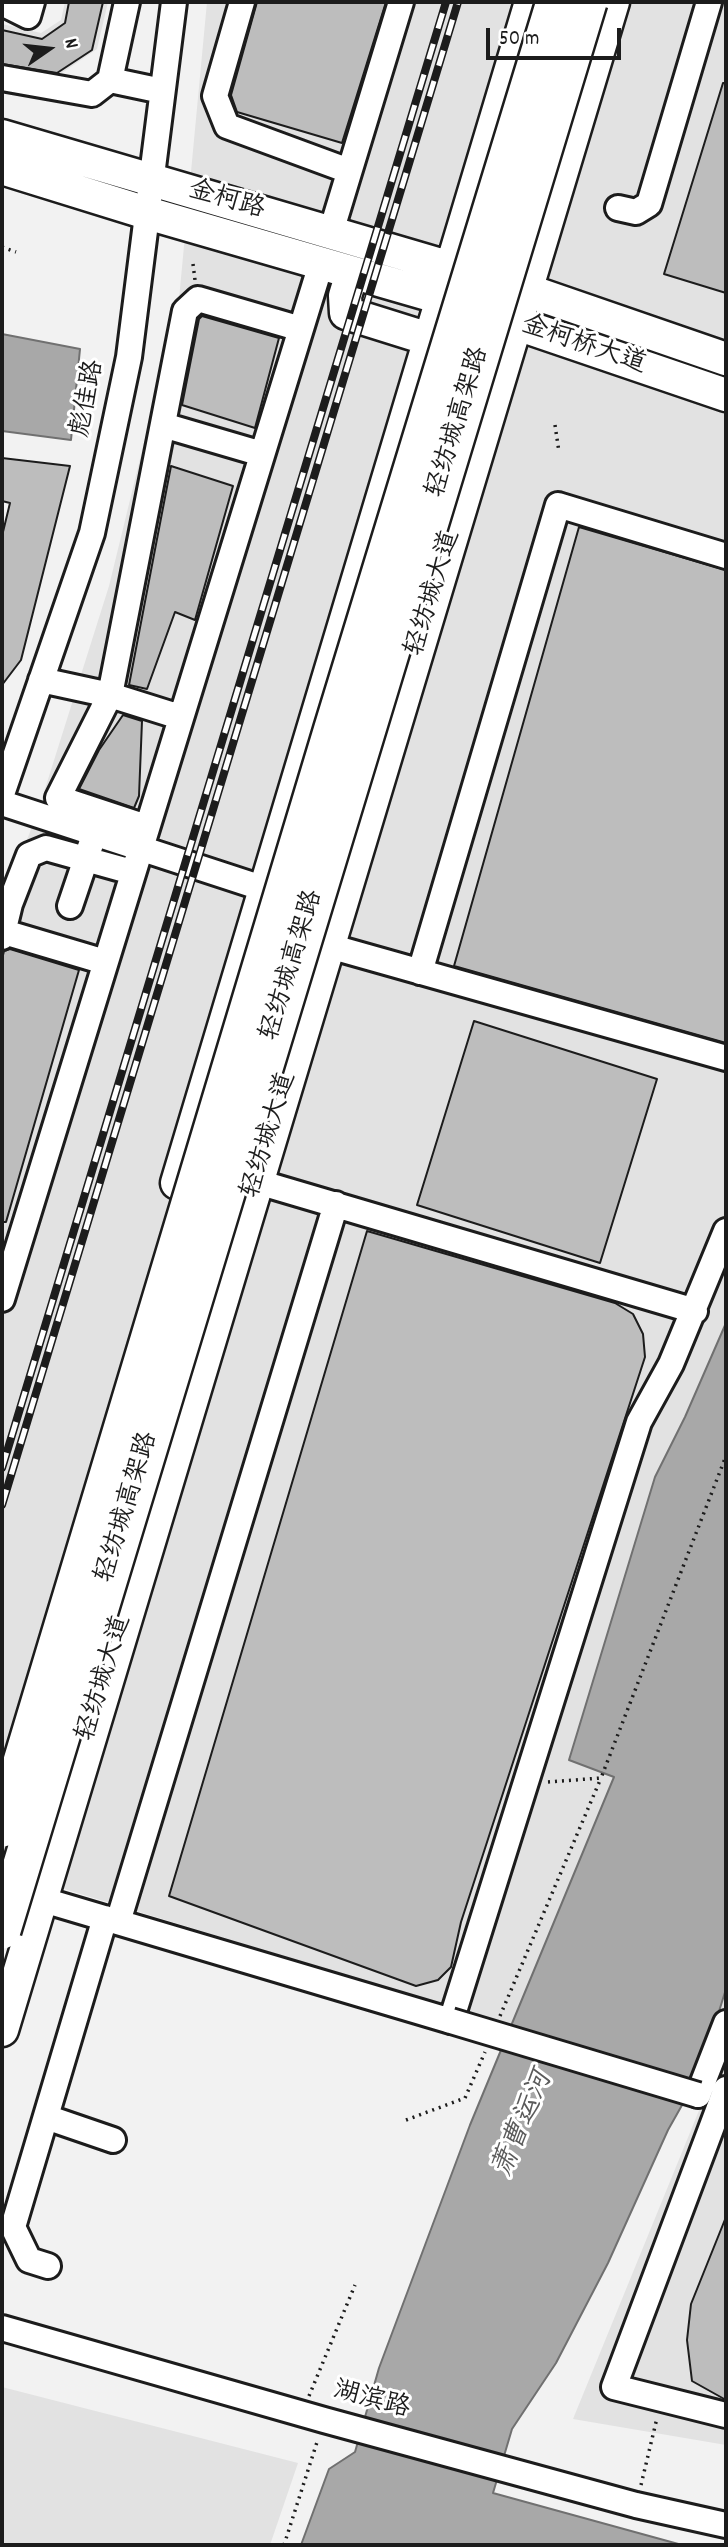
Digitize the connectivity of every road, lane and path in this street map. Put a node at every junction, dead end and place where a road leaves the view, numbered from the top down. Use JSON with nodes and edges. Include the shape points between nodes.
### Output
{"nodes":[{"id":1,"x":32,"y":2,"type":"edge"},
{"id":2,"x":127,"y":2,"type":"edge"},
{"id":3,"x":174,"y":2,"type":"edge"},
{"id":4,"x":242,"y":2,"type":"edge"},
{"id":5,"x":401,"y":2,"type":"edge"},
{"id":6,"x":531,"y":2,"type":"edge"},
{"id":7,"x":555,"y":2,"type":"edge"},
{"id":8,"x":588,"y":2,"type":"edge"},
{"id":9,"x":613,"y":2,"type":"edge"},
{"id":10,"x":709,"y":2,"type":"edge"},
{"id":11,"x":2,"y":3,"type":"edge"},
{"id":12,"x":2,"y":78,"type":"edge"},
{"id":13,"x":110,"y":80,"type":"junction"},
{"id":14,"x":162,"y":91,"type":"junction"},
{"id":15,"x":2,"y":136,"type":"edge"},
{"id":16,"x":2,"y":168,"type":"edge"},
{"id":17,"x":349,"y":172,"type":"junction"},
{"id":18,"x":150,"y":180,"type":"junction"},
{"id":19,"x":618,"y":208,"type":"dead end"},
{"id":20,"x":147,"y":214,"type":"junction"},
{"id":21,"x":331,"y":232,"type":"junction"},
{"id":22,"x":2,"y":247,"type":"edge"},
{"id":23,"x":16,"y":252,"type":"dead end"},
{"id":24,"x":321,"y":264,"type":"junction"},
{"id":25,"x":450,"y":267,"type":"junction"},
{"id":26,"x":352,"y":273,"type":"junction"},
{"id":27,"x":526,"y":290,"type":"junction"},
{"id":28,"x":441,"y":298,"type":"junction"},
{"id":29,"x":516,"y":324,"type":"junction"},
{"id":30,"x":301,"y":329,"type":"junction"},
{"id":31,"x":429,"y":339,"type":"junction"},
{"id":32,"x":726,"y":359,"type":"edge"},
{"id":33,"x":726,"y":395,"type":"edge"},
{"id":34,"x":163,"y":425,"type":"junction"},
{"id":35,"x":555,"y":425,"type":"dead end"},
{"id":36,"x":559,"y":452,"type":"dead end"},
{"id":37,"x":262,"y":454,"type":"junction"},
{"id":38,"x":726,"y":556,"type":"edge"},
{"id":39,"x":41,"y":680,"type":"junction"},
{"id":40,"x":110,"y":695,"type":"junction"},
{"id":41,"x":180,"y":717,"type":"junction"},
{"id":42,"x":2,"y":794,"type":"edge"},
{"id":43,"x":2,"y":803,"type":"edge"},
{"id":44,"x":95,"y":834,"type":"junction"},
{"id":45,"x":139,"y":849,"type":"junction"},
{"id":46,"x":86,"y":859,"type":"junction"},
{"id":47,"x":265,"y":889,"type":"junction"},
{"id":48,"x":70,"y":906,"type":"dead end"},
{"id":49,"x":3,"y":934,"type":"edge"},
{"id":50,"x":329,"y":946,"type":"junction"},
{"id":51,"x":105,"y":962,"type":"junction"},
{"id":52,"x":420,"y":972,"type":"junction"},
{"id":53,"x":726,"y":1058,"type":"edge"},
{"id":54,"x":258,"y":1182,"type":"junction"},
{"id":55,"x":336,"y":1204,"type":"junction"},
{"id":56,"x":726,"y":1231,"type":"edge"},
{"id":57,"x":2,"y":1299,"type":"edge"},
{"id":58,"x":695,"y":1311,"type":"junction"},
{"id":59,"x":726,"y":1456,"type":"edge"},
{"id":60,"x":2,"y":1771,"type":"edge"},
{"id":61,"x":601,"y":1778,"type":"junction"},
{"id":62,"x":524,"y":1783,"type":"junction"},
{"id":63,"x":2,"y":1828,"type":"edge"},
{"id":64,"x":40,"y":1899,"type":"junction"},
{"id":65,"x":111,"y":1920,"type":"junction"},
{"id":66,"x":2,"y":1930,"type":"edge"},
{"id":67,"x":451,"y":2021,"type":"junction"},
{"id":68,"x":498,"y":2022,"type":"dead end"},
{"id":69,"x":726,"y":2023,"type":"edge"},
{"id":70,"x":2,"y":2029,"type":"edge"},
{"id":71,"x":487,"y":2047,"type":"dead end"},
{"id":72,"x":726,"y":2089,"type":"edge"},
{"id":73,"x":46,"y":2117,"type":"junction"},
{"id":74,"x":406,"y":2120,"type":"dead end"},
{"id":75,"x":113,"y":2140,"type":"dead end"},
{"id":76,"x":48,"y":2266,"type":"dead end"},
{"id":77,"x":355,"y":2285,"type":"dead end"},
{"id":78,"x":2,"y":2328,"type":"edge"},
{"id":79,"x":661,"y":2399,"type":"junction"},
{"id":80,"x":726,"y":2415,"type":"edge"},
{"id":81,"x":313,"y":2417,"type":"junction"},
{"id":82,"x":645,"y":2467,"type":"dead end"},
{"id":83,"x":726,"y":2525,"type":"edge"},
{"id":84,"x":284,"y":2545,"type":"edge"}],
"edges":[{"from":1,"to":11,"type":"street","via":[[28,16]]},
{"from":2,"to":13,"type":"street"},
{"from":3,"to":14,"type":"street","name":"彪佳路"},
{"from":4,"to":17,"type":"street","via":[[215,96],[227,126]]},
{"from":5,"to":17,"type":"street"},
{"from":6,"to":25,"type":"main road"},
{"from":7,"to":63,"type":"highway","name":"轻纺城高架路","bridge":true},
{"from":8,"to":66,"type":"highway","name":"轻纺城高架路","bridge":true},
{"from":9,"to":27,"type":"main road","name":"轻纺城大道"},
{"from":10,"to":19,"type":"street","via":[[649,204],[636,212]]},
{"from":12,"to":13,"type":"street","via":[[92,93]]},
{"from":13,"to":14,"type":"street"},
{"from":14,"to":18,"type":"street","name":"彪佳路"},
{"from":15,"to":18,"type":"main road","name":"金柯路"},
{"from":16,"to":20,"type":"main road","name":"金柯路"},
{"from":17,"to":21,"type":"street"},
{"from":18,"to":20,"type":"street","name":"彪佳路"},
{"from":18,"to":21,"type":"main road","name":"金柯路"},
{"from":20,"to":24,"type":"main road","name":"金柯路"},
{"from":20,"to":39,"type":"street","name":"彪佳路","via":[[129,357],[92,533]]},
{"from":21,"to":25,"type":"main road","name":"金柯路"},
{"from":22,"to":23,"type":"path"},
{"from":24,"to":26,"type":"main road","name":"金柯路"},
{"from":24,"to":30,"type":"street"},
{"from":25,"to":27,"type":"main road","name":"金柯桥大道"},
{"from":25,"to":28,"type":"main road"},
{"from":26,"to":28,"type":"main road","name":"金柯路"},
{"from":26,"to":31,"type":"main road","via":[[345,296],[346,313]]},
{"from":27,"to":29,"type":"main road","name":"轻纺城大道"},
{"from":27,"to":32,"type":"main road","name":"金柯桥大道"},
{"from":28,"to":29,"type":"main road","name":"金柯桥大道"},
{"from":28,"to":31,"type":"main road"},
{"from":29,"to":33,"type":"main road","name":"金柯桥大道"},
{"from":29,"to":50,"type":"main road","name":"轻纺城大道"},
{"from":30,"to":34,"type":"street","via":[[198,299],[185,312]]},
{"from":30,"to":37,"type":"street"},
{"from":31,"to":47,"type":"main road"},
{"from":34,"to":37,"type":"street"},
{"from":34,"to":40,"type":"street"},
{"from":35,"to":36,"type":"path"},
{"from":37,"to":41,"type":"street"},
{"from":38,"to":52,"type":"street","via":[[558,505]]},
{"from":39,"to":40,"type":"street"},
{"from":39,"to":42,"type":"street","name":"彪佳路"},
{"from":40,"to":41,"type":"street"},
{"from":40,"to":45,"type":"street","via":[[58,798]]},
{"from":41,"to":45,"type":"street"},
{"from":43,"to":44,"type":"street"},
{"from":44,"to":45,"type":"street"},
{"from":44,"to":46,"type":"street"},
{"from":45,"to":46,"type":"street"},
{"from":45,"to":47,"type":"street"},
{"from":45,"to":51,"type":"street"},
{"from":46,"to":48,"type":"street"},
{"from":46,"to":49,"type":"street","via":[[46,848],[29,855]]},
{"from":47,"to":60,"type":"main road"},
{"from":49,"to":51,"type":"street"},
{"from":50,"to":52,"type":"street"},
{"from":50,"to":54,"type":"main road","name":"轻纺城大道"},
{"from":51,"to":57,"type":"street"},
{"from":52,"to":53,"type":"street"},
{"from":54,"to":55,"type":"street"},
{"from":54,"to":64,"type":"main road","name":"轻纺城大道"},
{"from":55,"to":58,"type":"street"},
{"from":55,"to":65,"type":"street"},
{"from":56,"to":58,"type":"street"},
{"from":58,"to":62,"type":"street","via":[[639,1422]]},
{"from":59,"to":61,"type":"path"},
{"from":61,"to":62,"type":"path"},
{"from":61,"to":68,"type":"path"},
{"from":62,"to":67,"type":"street"},
{"from":64,"to":65,"type":"street"},
{"from":64,"to":70,"type":"main road","name":"轻纺城大道"},
{"from":65,"to":67,"type":"street"},
{"from":65,"to":73,"type":"street"},
{"from":67,"to":69,"type":"street","bridge":true,"via":[[698,2095]]},
{"from":71,"to":74,"type":"path","via":[[465,2098]]},
{"from":72,"to":79,"type":"street","via":[[614,2387]]},
{"from":73,"to":75,"type":"street"},
{"from":73,"to":76,"type":"street","via":[[13,2227],[29,2260]]},
{"from":77,"to":81,"type":"path"},
{"from":78,"to":81,"type":"street","name":"湖滨路"},
{"from":79,"to":80,"type":"street"},
{"from":79,"to":82,"type":"path"},
{"from":81,"to":83,"type":"street","name":"湖滨路"},
{"from":81,"to":84,"type":"path"}]}
